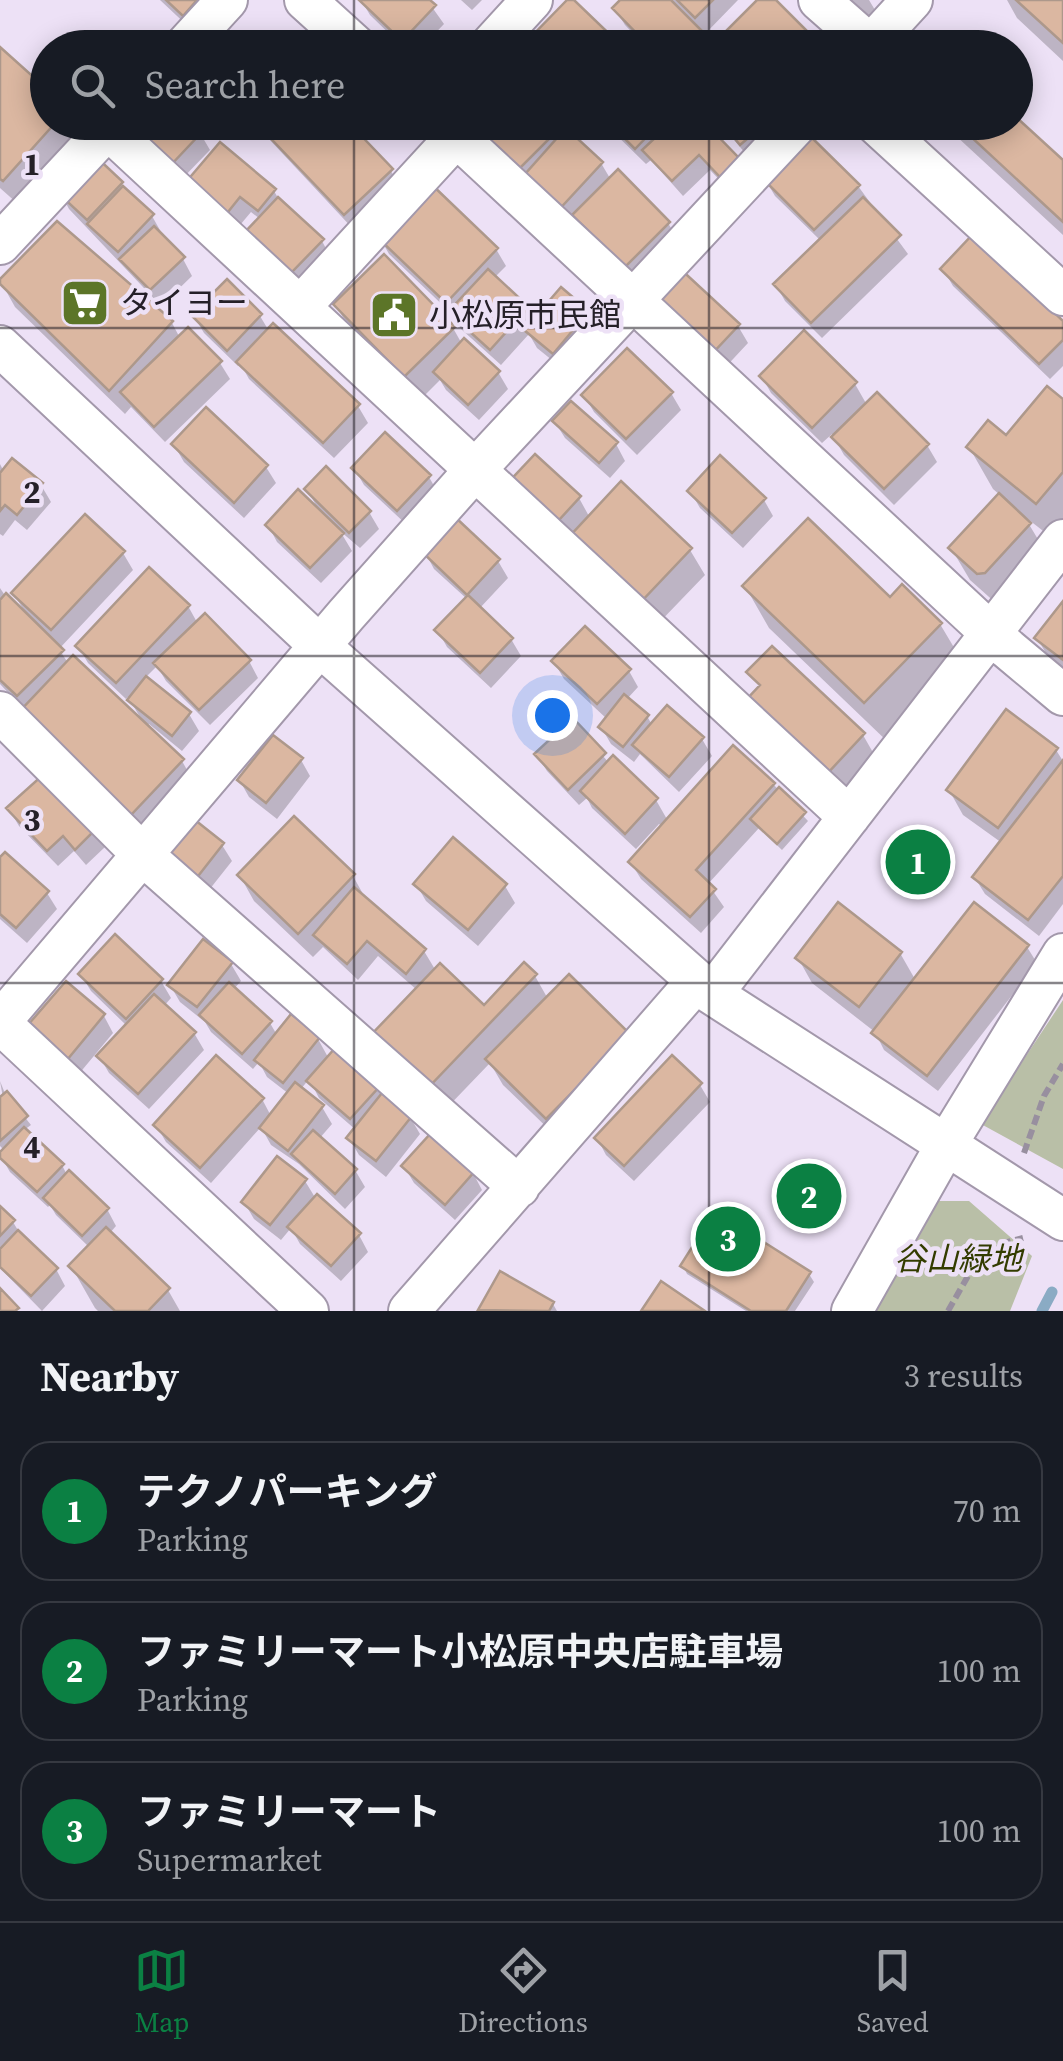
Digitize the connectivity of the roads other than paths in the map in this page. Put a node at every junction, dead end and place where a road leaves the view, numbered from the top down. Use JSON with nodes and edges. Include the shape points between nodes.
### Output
{"nodes":[{"id":1,"x":227,"y":0,"type":"edge"},
{"id":2,"x":305,"y":0,"type":"edge"},
{"id":3,"x":532,"y":0,"type":"edge"},
{"id":4,"x":819,"y":0,"type":"edge"},
{"id":5,"x":912,"y":0,"type":"edge"},
{"id":6,"x":200,"y":30,"type":"edge"},
{"id":7,"x":338,"y":30,"type":"edge"},
{"id":8,"x":504,"y":30,"type":"edge"},
{"id":9,"x":851,"y":30,"type":"edge"},
{"id":10,"x":883,"y":30,"type":"edge"},
{"id":11,"x":98,"y":140,"type":"edge"},
{"id":12,"x":126,"y":140,"type":"edge"},
{"id":13,"x":441,"y":140,"type":"edge"},
{"id":14,"x":460,"y":140,"type":"edge"},
{"id":15,"x":782,"y":140,"type":"edge"},
{"id":16,"x":894,"y":140,"type":"edge"},
{"id":17,"x":0,"y":244,"type":"edge"},
{"id":18,"x":1063,"y":295,"type":"edge"},
{"id":19,"x":633,"y":298,"type":"junction"},
{"id":20,"x":300,"y":307,"type":"junction"},
{"id":21,"x":0,"y":346,"type":"edge"},
{"id":22,"x":474,"y":471,"type":"junction"},
{"id":23,"x":1063,"y":540,"type":"edge"},
{"id":24,"x":992,"y":633,"type":"junction"},
{"id":25,"x":320,"y":646,"type":"junction"},
{"id":26,"x":1063,"y":695,"type":"edge"},
{"id":27,"x":0,"y":712,"type":"edge"},
{"id":28,"x":849,"y":817,"type":"junction"},
{"id":29,"x":144,"y":856,"type":"junction"},
{"id":30,"x":1063,"y":954,"type":"edge"},
{"id":31,"x":704,"y":988,"type":"junction"},
{"id":32,"x":0,"y":1022,"type":"edge"},
{"id":33,"x":946,"y":1145,"type":"junction"},
{"id":34,"x":518,"y":1187,"type":"junction"},
{"id":35,"x":1046,"y":1228,"type":"edge"},
{"id":36,"x":308,"y":1311,"type":"edge"},
{"id":37,"x":409,"y":1311,"type":"edge"},
{"id":38,"x":852,"y":1311,"type":"edge"}],
"edges":[{"from":1,"to":6,"type":"street"},
{"from":2,"to":7,"type":"street"},
{"from":3,"to":8,"type":"street"},
{"from":4,"to":9,"type":"street"},
{"from":5,"to":10,"type":"street"},
{"from":11,"to":17,"type":"street"},
{"from":12,"to":20,"type":"street"},
{"from":13,"to":20,"type":"street"},
{"from":14,"to":19,"type":"street"},
{"from":15,"to":19,"type":"street"},
{"from":16,"to":18,"type":"street"},
{"from":19,"to":22,"type":"street"},
{"from":19,"to":24,"type":"street"},
{"from":20,"to":22,"type":"street"},
{"from":21,"to":25,"type":"street"},
{"from":22,"to":25,"type":"street"},
{"from":22,"to":28,"type":"street"},
{"from":23,"to":24,"type":"street"},
{"from":24,"to":26,"type":"street"},
{"from":24,"to":28,"type":"street"},
{"from":25,"to":29,"type":"street"},
{"from":25,"to":31,"type":"street"},
{"from":27,"to":29,"type":"street"},
{"from":28,"to":31,"type":"street"},
{"from":29,"to":32,"type":"street"},
{"from":29,"to":34,"type":"street"},
{"from":30,"to":33,"type":"street"},
{"from":31,"to":33,"type":"street"},
{"from":31,"to":34,"type":"street"},
{"from":32,"to":36,"type":"street"},
{"from":33,"to":35,"type":"street"},
{"from":33,"to":38,"type":"street"},
{"from":34,"to":37,"type":"street"}]}
